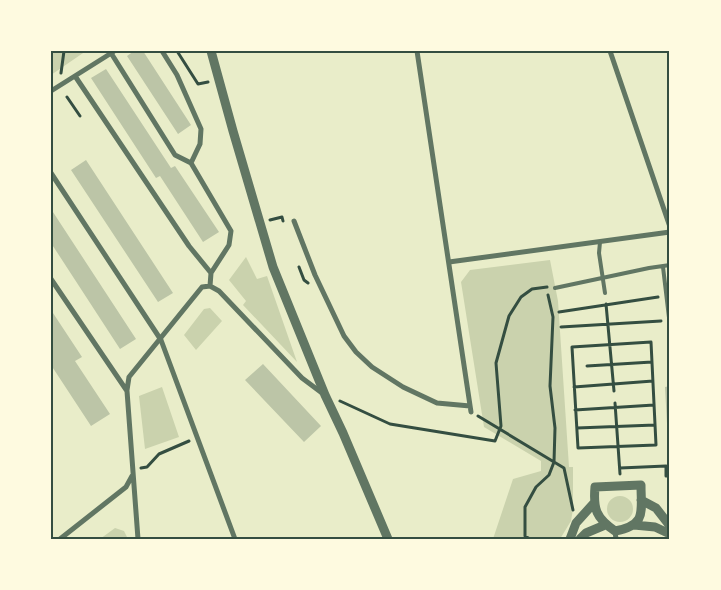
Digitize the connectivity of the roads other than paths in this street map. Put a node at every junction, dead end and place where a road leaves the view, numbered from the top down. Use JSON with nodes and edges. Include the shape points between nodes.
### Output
{"nodes":[{"id":1,"x":162,"y":51,"type":"edge"},
{"id":2,"x":211,"y":51,"type":"edge"},
{"id":3,"x":417,"y":51,"type":"edge"},
{"id":4,"x":610,"y":51,"type":"edge"},
{"id":5,"x":112,"y":52,"type":"edge"},
{"id":6,"x":75,"y":76,"type":"junction"},
{"id":7,"x":51,"y":91,"type":"edge"},
{"id":8,"x":191,"y":164,"type":"junction"},
{"id":9,"x":51,"y":173,"type":"edge"},
{"id":10,"x":294,"y":221,"type":"dead end"},
{"id":11,"x":670,"y":227,"type":"edge"},
{"id":12,"x":670,"y":232,"type":"edge"},
{"id":13,"x":600,"y":242,"type":"junction"},
{"id":14,"x":449,"y":262,"type":"junction"},
{"id":15,"x":670,"y":265,"type":"edge"},
{"id":16,"x":663,"y":267,"type":"junction"},
{"id":17,"x":210,"y":273,"type":"junction"},
{"id":18,"x":603,"y":278,"type":"junction"},
{"id":19,"x":51,"y":279,"type":"edge"},
{"id":20,"x":210,"y":286,"type":"junction"},
{"id":21,"x":555,"y":288,"type":"dead end"},
{"id":22,"x":605,"y":293,"type":"road end"},
{"id":23,"x":670,"y":326,"type":"edge"},
{"id":24,"x":161,"y":340,"type":"junction"},
{"id":25,"x":127,"y":390,"type":"junction"},
{"id":26,"x":324,"y":395,"type":"junction"},
{"id":27,"x":132,"y":476,"type":"junction"},
{"id":28,"x":641,"y":500,"type":"junction"},
{"id":29,"x":594,"y":503,"type":"junction"},
{"id":30,"x":606,"y":525,"type":"junction"},
{"id":31,"x":634,"y":525,"type":"junction"},
{"id":32,"x":670,"y":526,"type":"edge"},
{"id":33,"x":670,"y":534,"type":"edge"},
{"id":34,"x":615,"y":535,"type":"edge"},
{"id":35,"x":60,"y":539,"type":"edge"},
{"id":36,"x":138,"y":539,"type":"edge"},
{"id":37,"x":235,"y":539,"type":"edge"},
{"id":38,"x":388,"y":539,"type":"edge"},
{"id":39,"x":570,"y":539,"type":"edge"},
{"id":40,"x":580,"y":539,"type":"edge"}],
"edges":[{"from":1,"to":8,"type":"street","via":[[177,75],[201,129],[200,144]]},
{"from":2,"to":26,"type":"street","via":[[273,267]]},
{"from":3,"to":14,"type":"street"},
{"from":4,"to":11,"type":"street"},
{"from":5,"to":6,"type":"street"},
{"from":5,"to":8,"type":"street","via":[[175,155]]},
{"from":6,"to":7,"type":"street"},
{"from":6,"to":17,"type":"street"},
{"from":8,"to":17,"type":"street","via":[[231,231],[229,245]]},
{"from":9,"to":24,"type":"street"},
{"from":10,"to":14,"type":"street","via":[[344,336],[356,352],[403,388],[437,403],[470,409]]},
{"from":12,"to":13,"type":"street"},
{"from":13,"to":14,"type":"street"},
{"from":13,"to":18,"type":"lane"},
{"from":15,"to":16,"type":"lane"},
{"from":16,"to":18,"type":"lane"},
{"from":16,"to":23,"type":"lane"},
{"from":17,"to":20,"type":"street"},
{"from":18,"to":21,"type":"lane"},
{"from":18,"to":22,"type":"lane"},
{"from":19,"to":25,"type":"street"},
{"from":20,"to":24,"type":"street","via":[[202,287]]},
{"from":20,"to":26,"type":"street","via":[[220,291],[302,378]]},
{"from":24,"to":25,"type":"street","via":[[129,377]]},
{"from":24,"to":37,"type":"street"},
{"from":25,"to":27,"type":"street"},
{"from":26,"to":38,"type":"street","via":[[344,433]]},
{"from":27,"to":35,"type":"street","via":[[126,486]]},
{"from":27,"to":36,"type":"street"},
{"from":28,"to":29,"type":"street","via":[[641,484],[622,485],[595,487]]},
{"from":28,"to":31,"type":"street","via":[[642,514]]},
{"from":28,"to":32,"type":"street","via":[[656,508]]},
{"from":29,"to":30,"type":"street"},
{"from":29,"to":39,"type":"street","via":[[576,523]]},
{"from":30,"to":34,"type":"street"},
{"from":30,"to":40,"type":"street"},
{"from":31,"to":33,"type":"street"},
{"from":31,"to":34,"type":"street"}]}
